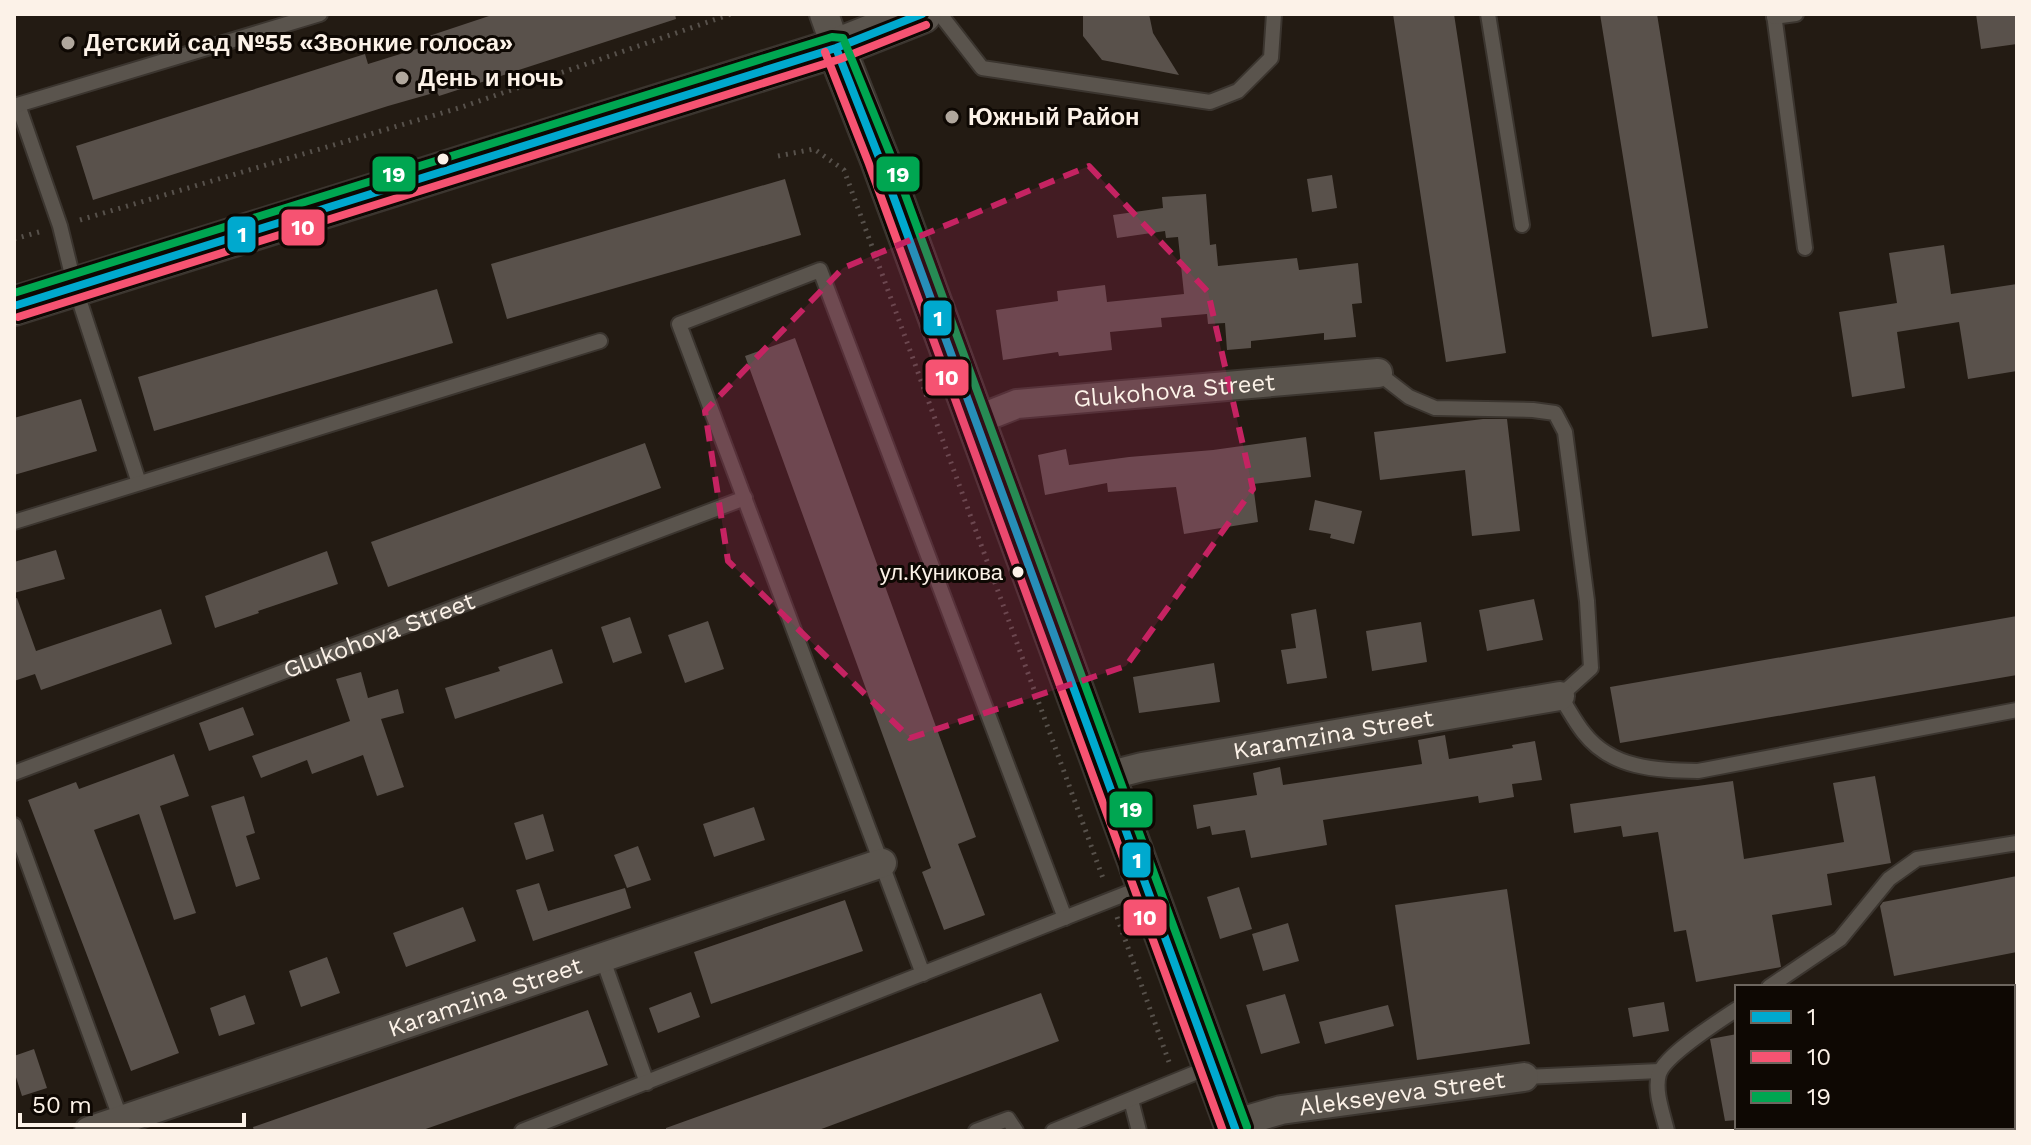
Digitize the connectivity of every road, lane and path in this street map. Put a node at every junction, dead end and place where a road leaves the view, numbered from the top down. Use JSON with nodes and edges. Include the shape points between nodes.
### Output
{"nodes":[{"id":1,"x":320,"y":14,"type":"edge"},
{"id":2,"x":731,"y":14,"type":"edge"},
{"id":3,"x":922,"y":14,"type":"edge"},
{"id":4,"x":940,"y":14,"type":"edge"},
{"id":5,"x":1274,"y":14,"type":"edge"},
{"id":6,"x":1488,"y":14,"type":"edge"},
{"id":7,"x":1796,"y":14,"type":"edge"},
{"id":8,"x":1774,"y":16,"type":"edge"},
{"id":9,"x":830,"y":31,"type":"edge"},
{"id":10,"x":16,"y":106,"type":"edge"},
{"id":11,"x":778,"y":156,"type":"dead end"},
{"id":12,"x":1522,"y":225,"type":"dead end"},
{"id":13,"x":60,"y":226,"type":"junction"},
{"id":14,"x":14,"y":239,"type":"edge"},
{"id":15,"x":1805,"y":248,"type":"dead end"},
{"id":16,"x":75,"y":287,"type":"junction"},
{"id":17,"x":14,"y":306,"type":"edge"},
{"id":18,"x":600,"y":341,"type":"dead end"},
{"id":19,"x":1378,"y":373,"type":"joint"},
{"id":20,"x":974,"y":421,"type":"junction"},
{"id":21,"x":139,"y":483,"type":"junction"},
{"id":22,"x":745,"y":498,"type":"junction"},
{"id":23,"x":14,"y":522,"type":"edge"},
{"id":24,"x":1560,"y":696,"type":"junction"},
{"id":25,"x":2017,"y":710,"type":"edge"},
{"id":26,"x":14,"y":773,"type":"edge"},
{"id":27,"x":1107,"y":776,"type":"junction"},
{"id":28,"x":14,"y":825,"type":"edge"},
{"id":29,"x":2017,"y":843,"type":"edge"},
{"id":30,"x":882,"y":863,"type":"junction"},
{"id":31,"x":1147,"y":886,"type":"junction"},
{"id":32,"x":1111,"y":900,"type":"junction"},
{"id":33,"x":1065,"y":918,"type":"junction"},
{"id":34,"x":602,"y":957,"type":"junction"},
{"id":35,"x":923,"y":974,"type":"junction"},
{"id":36,"x":1772,"y":985,"type":"edge"},
{"id":37,"x":1735,"y":1010,"type":"edge"},
{"id":38,"x":1213,"y":1066,"type":"junction"},
{"id":39,"x":1660,"y":1071,"type":"junction"},
{"id":40,"x":1524,"y":1077,"type":"joint"},
{"id":41,"x":1176,"y":1081,"type":"junction"},
{"id":42,"x":647,"y":1083,"type":"junction"},
{"id":43,"x":1131,"y":1100,"type":"junction"},
{"id":44,"x":121,"y":1120,"type":"junction"},
{"id":45,"x":1235,"y":1127,"type":"edge"},
{"id":46,"x":538,"y":1128,"type":"edge"},
{"id":47,"x":89,"y":1131,"type":"edge"},
{"id":48,"x":522,"y":1131,"type":"edge"},
{"id":49,"x":976,"y":1131,"type":"edge"},
{"id":50,"x":1016,"y":1131,"type":"edge"},
{"id":51,"x":1053,"y":1131,"type":"edge"},
{"id":52,"x":1139,"y":1131,"type":"edge"},
{"id":53,"x":1667,"y":1131,"type":"edge"}],
"edges":[{"from":1,"to":10,"type":"lane"},
{"from":2,"to":13,"type":"path","via":[[462,107]]},
{"from":3,"to":9,"type":"street"},
{"from":4,"to":5,"type":"lane","via":[[982,68],[1210,102],[1238,91],[1271,58]]},
{"from":6,"to":12,"type":"lane"},
{"from":7,"to":8,"type":"lane"},
{"from":8,"to":15,"type":"lane"},
{"from":9,"to":16,"type":"street"},
{"from":9,"to":20,"type":"street"},
{"from":10,"to":13,"type":"lane"},
{"from":11,"to":32,"type":"path","via":[[814,149],[844,170]]},
{"from":13,"to":14,"type":"path"},
{"from":13,"to":16,"type":"lane"},
{"from":16,"to":17,"type":"street"},
{"from":16,"to":21,"type":"lane"},
{"from":18,"to":21,"type":"lane"},
{"from":19,"to":20,"type":"street","name":"Glukohova Street","via":[[1017,404]]},
{"from":19,"to":24,"type":"lane","via":[[1409,397],[1435,408],[1555,413],[1565,432],[1591,668]]},
{"from":20,"to":27,"type":"street"},
{"from":21,"to":23,"type":"lane"},
{"from":22,"to":26,"type":"lane","name":"Glukohova Street"},
{"from":22,"to":30,"type":"lane"},
{"from":22,"to":33,"type":"lane","via":[[679,324],[820,270]]},
{"from":24,"to":25,"type":"lane","via":[[1585,735],[1616,760],[1655,770],[1698,771]]},
{"from":24,"to":27,"type":"street","name":"Karamzina Street"},
{"from":27,"to":31,"type":"street"},
{"from":28,"to":44,"type":"lane"},
{"from":29,"to":36,"type":"lane","via":[[1917,859],[1889,879],[1840,939]]},
{"from":30,"to":34,"type":"street","name":"Karamzina Street"},
{"from":30,"to":35,"type":"lane"},
{"from":31,"to":32,"type":"lane"},
{"from":31,"to":38,"type":"street"},
{"from":32,"to":33,"type":"lane"},
{"from":32,"to":41,"type":"path"},
{"from":33,"to":35,"type":"lane"},
{"from":34,"to":42,"type":"lane"},
{"from":34,"to":44,"type":"street","name":"Karamzina Street"},
{"from":35,"to":42,"type":"lane"},
{"from":37,"to":39,"type":"lane","via":[[1690,1041]]},
{"from":38,"to":41,"type":"lane"},
{"from":38,"to":45,"type":"street"},
{"from":39,"to":40,"type":"lane"},
{"from":39,"to":53,"type":"lane","via":[[1657,1085]]},
{"from":40,"to":45,"type":"street","name":"Alekseyeva Street","via":[[1281,1110]]},
{"from":41,"to":43,"type":"lane"},
{"from":42,"to":46,"type":"lane"},
{"from":43,"to":51,"type":"lane"},
{"from":43,"to":52,"type":"lane"},
{"from":44,"to":47,"type":"street","name":"Karamzina Street"},
{"from":46,"to":48,"type":"lane"},
{"from":49,"to":50,"type":"lane","via":[[1008,1119]]}]}
